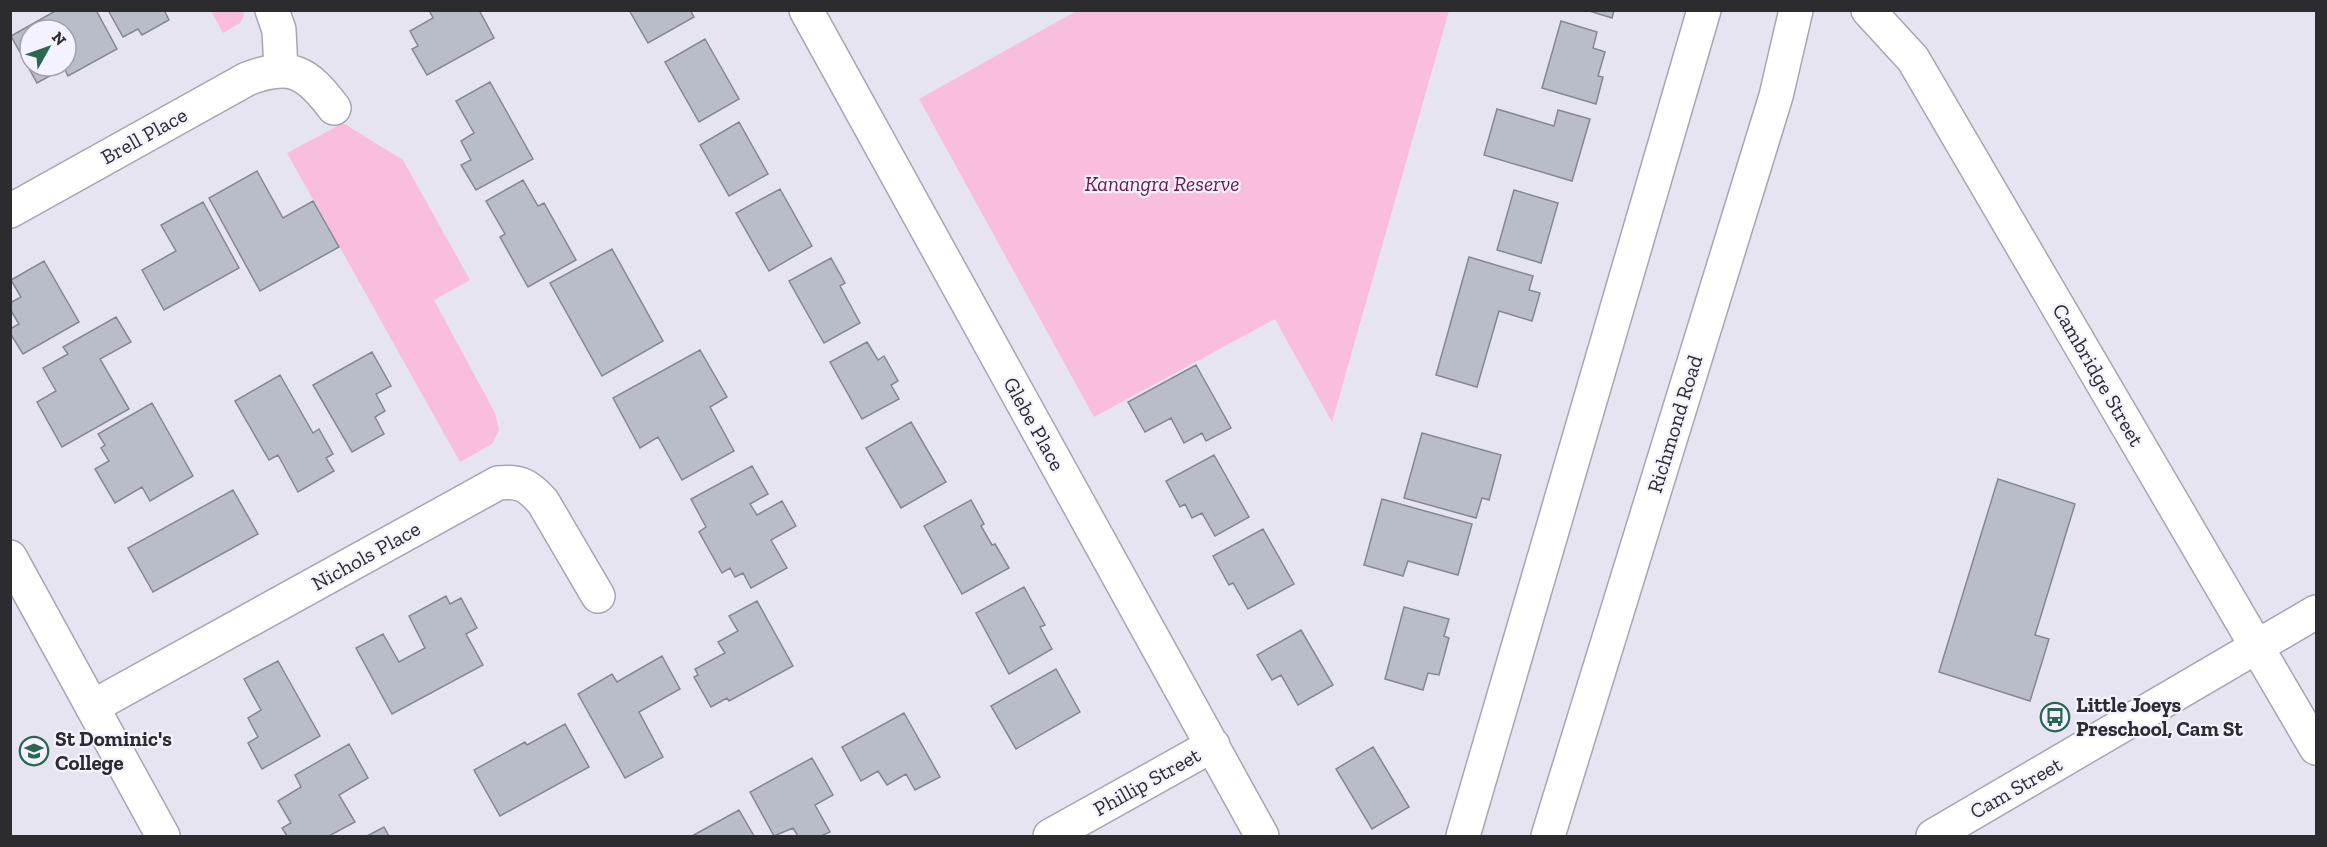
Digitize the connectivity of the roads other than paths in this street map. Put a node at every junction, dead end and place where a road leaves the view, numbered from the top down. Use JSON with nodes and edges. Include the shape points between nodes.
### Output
{"nodes":[{"id":1,"x":272,"y":10,"type":"edge"},
{"id":2,"x":806,"y":10,"type":"edge"},
{"id":3,"x":1704,"y":10,"type":"edge"},
{"id":4,"x":1796,"y":10,"type":"edge"},
{"id":5,"x":1868,"y":10,"type":"edge"},
{"id":6,"x":281,"y":69,"type":"junction"},
{"id":7,"x":334,"y":108,"type":"dead end"},
{"id":8,"x":10,"y":211,"type":"edge"},
{"id":9,"x":10,"y":557,"type":"edge"},
{"id":10,"x":597,"y":596,"type":"dead end"},
{"id":11,"x":2316,"y":612,"type":"edge"},
{"id":12,"x":2257,"y":646,"type":"junction"},
{"id":13,"x":92,"y":707,"type":"junction"},
{"id":14,"x":1213,"y":745,"type":"junction"},
{"id":15,"x":2316,"y":748,"type":"edge"},
{"id":16,"x":162,"y":837,"type":"edge"},
{"id":17,"x":1050,"y":837,"type":"edge"},
{"id":18,"x":1262,"y":837,"type":"edge"},
{"id":19,"x":1463,"y":837,"type":"edge"},
{"id":20,"x":1548,"y":837,"type":"edge"},
{"id":21,"x":1933,"y":837,"type":"edge"}],
"edges":[{"from":1,"to":6,"type":"street","via":[[279,30]]},
{"from":2,"to":14,"type":"street","name":"Glebe Place"},
{"from":3,"to":19,"type":"street"},
{"from":4,"to":20,"type":"street","name":"Richmond Road","via":[[1776,96]]},
{"from":5,"to":12,"type":"street","name":"Cambridge Street","via":[[1913,59]]},
{"from":6,"to":7,"type":"street","via":[[316,85]]},
{"from":6,"to":8,"type":"street","name":"Brell Place","via":[[247,79]]},
{"from":9,"to":13,"type":"street"},
{"from":10,"to":13,"type":"street","name":"Nichols Place","via":[[538,495],[516,482],[498,483]]},
{"from":11,"to":12,"type":"street","name":"Cam Street"},
{"from":12,"to":15,"type":"street","name":"Cambridge Street"},
{"from":12,"to":21,"type":"street","name":"Cam Street"},
{"from":13,"to":16,"type":"street"},
{"from":14,"to":17,"type":"street","name":"Phillip Street"},
{"from":14,"to":18,"type":"street","name":"Glebe Place"}]}
